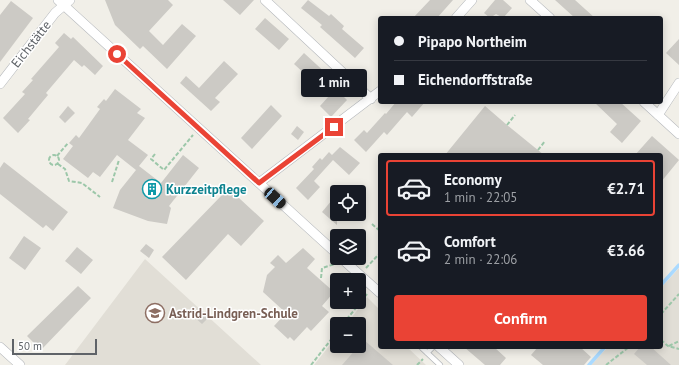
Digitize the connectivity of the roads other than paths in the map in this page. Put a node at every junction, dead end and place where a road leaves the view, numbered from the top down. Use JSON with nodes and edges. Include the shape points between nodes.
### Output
{"nodes":[{"id":1,"x":265,"y":0,"type":"edge"},
{"id":2,"x":472,"y":0,"type":"edge"},
{"id":3,"x":530,"y":0,"type":"edge"},
{"id":4,"x":64,"y":2,"type":"edge"},
{"id":5,"x":458,"y":16,"type":"edge"},
{"id":6,"x":548,"y":16,"type":"edge"},
{"id":7,"x":679,"y":83,"type":"edge"},
{"id":8,"x":0,"y":84,"type":"edge"},
{"id":9,"x":378,"y":93,"type":"edge"},
{"id":10,"x":371,"y":99,"type":"junction"},
{"id":11,"x":646,"y":104,"type":"edge"},
{"id":12,"x":658,"y":115,"type":"junction"},
{"id":13,"x":679,"y":134,"type":"edge"},
{"id":14,"x":259,"y":183,"type":"junction"},
{"id":15,"x":330,"y":248,"type":"edge"},
{"id":16,"x":349,"y":265,"type":"edge"},
{"id":17,"x":378,"y":291,"type":"edge"},
{"id":18,"x":0,"y":347,"type":"edge"},
{"id":19,"x":423,"y":349,"type":"edge"},
{"id":20,"x":431,"y":349,"type":"edge"},
{"id":21,"x":441,"y":349,"type":"edge"},
{"id":22,"x":427,"y":353,"type":"junction"},
{"id":23,"x":20,"y":365,"type":"edge"},
{"id":24,"x":440,"y":365,"type":"edge"},
{"id":25,"x":459,"y":365,"type":"edge"}],
"edges":[{"from":1,"to":10,"type":"street"},
{"from":2,"to":5,"type":"street"},
{"from":3,"to":6,"type":"street"},
{"from":4,"to":8,"type":"street","name":"Eichstätte"},
{"from":4,"to":14,"type":"street"},
{"from":7,"to":12,"type":"street"},
{"from":9,"to":10,"type":"street"},
{"from":10,"to":14,"type":"street"},
{"from":11,"to":12,"type":"street"},
{"from":12,"to":13,"type":"street"},
{"from":14,"to":15,"type":"street"},
{"from":16,"to":17,"type":"street"},
{"from":18,"to":23,"type":"street"},
{"from":19,"to":22,"type":"lane"},
{"from":20,"to":22,"type":"lane"},
{"from":21,"to":25,"type":"street"},
{"from":22,"to":24,"type":"lane"}]}
